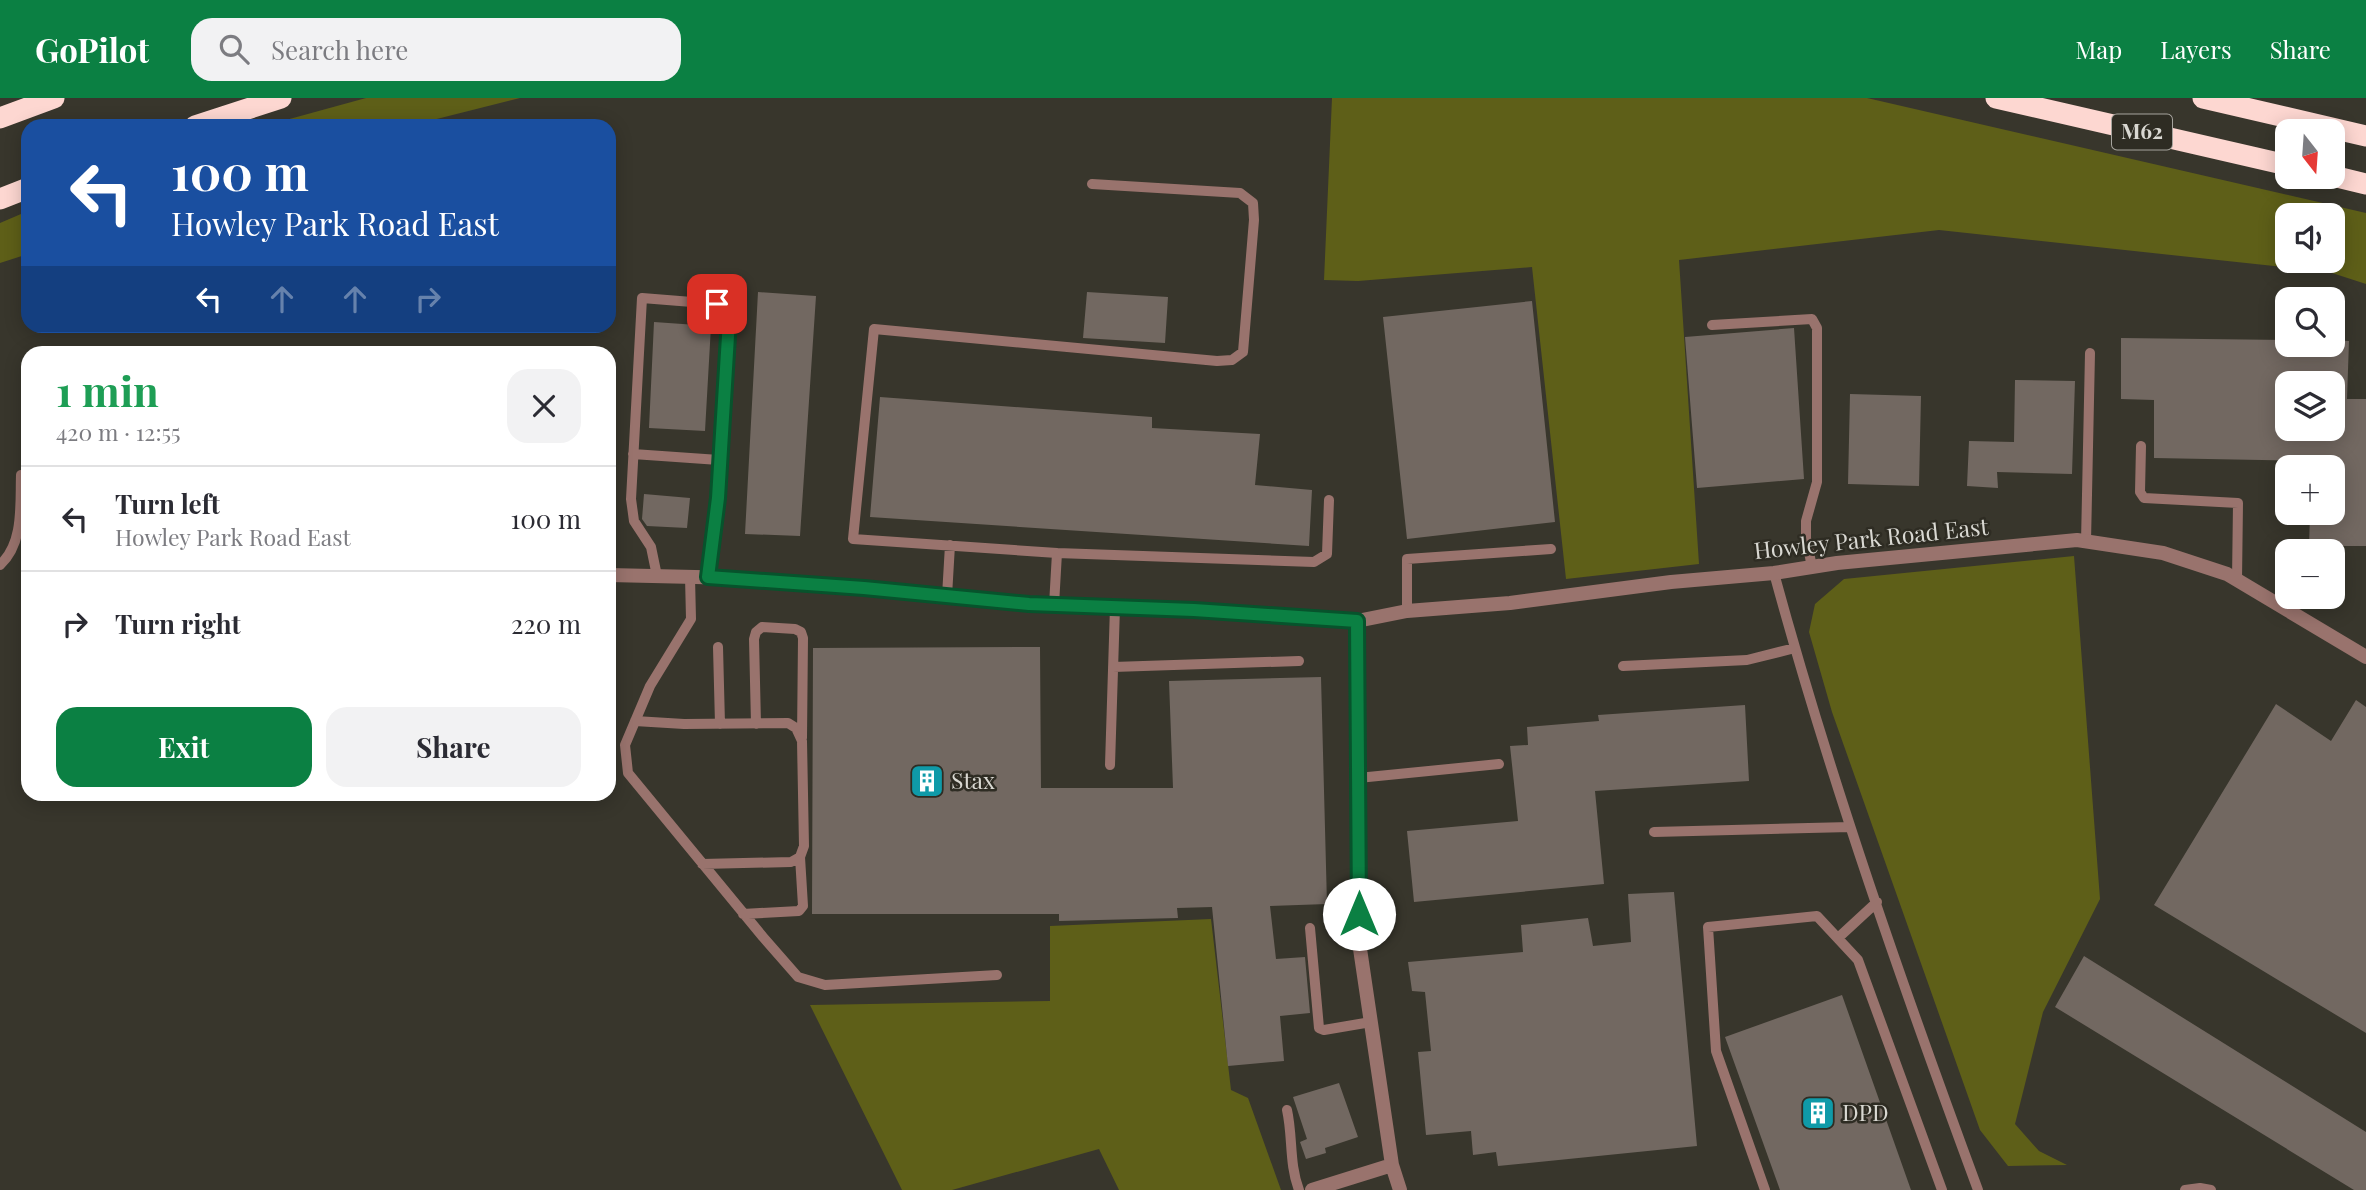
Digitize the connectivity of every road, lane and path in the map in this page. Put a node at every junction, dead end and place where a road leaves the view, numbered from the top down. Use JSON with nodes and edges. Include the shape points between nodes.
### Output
{"nodes":[{"id":1,"x":54,"y":98,"type":"edge"},
{"id":2,"x":281,"y":98,"type":"edge"},
{"id":3,"x":1996,"y":98,"type":"edge"},
{"id":4,"x":2203,"y":98,"type":"edge"},
{"id":5,"x":0,"y":118,"type":"edge"},
{"id":6,"x":216,"y":119,"type":"edge"},
{"id":7,"x":2366,"y":136,"type":"edge"},
{"id":8,"x":2275,"y":162,"type":"edge"},
{"id":9,"x":2345,"y":179,"type":"edge"},
{"id":10,"x":1093,"y":184,"type":"dead end"},
{"id":11,"x":2366,"y":184,"type":"edge"},
{"id":12,"x":21,"y":191,"type":"edge"},
{"id":13,"x":0,"y":199,"type":"edge"},
{"id":14,"x":1712,"y":325,"type":"dead end"},
{"id":15,"x":2090,"y":353,"type":"dead end"},
{"id":16,"x":2141,"y":446,"type":"dead end"},
{"id":17,"x":634,"y":454,"type":"junction"},
{"id":18,"x":719,"y":460,"type":"junction"},
{"id":19,"x":21,"y":475,"type":"dead end"},
{"id":20,"x":1329,"y":500,"type":"dead end"},
{"id":21,"x":2086,"y":542,"type":"junction"},
{"id":22,"x":950,"y":545,"type":"junction"},
{"id":23,"x":1551,"y":549,"type":"dead end"},
{"id":24,"x":1057,"y":553,"type":"junction"},
{"id":25,"x":0,"y":565,"type":"edge"},
{"id":26,"x":1812,"y":567,"type":"junction"},
{"id":27,"x":1774,"y":573,"type":"junction"},
{"id":28,"x":616,"y":575,"type":"edge"},
{"id":29,"x":657,"y":576,"type":"junction"},
{"id":30,"x":690,"y":577,"type":"junction"},
{"id":31,"x":708,"y":577,"type":"junction"},
{"id":32,"x":2236,"y":580,"type":"junction"},
{"id":33,"x":947,"y":596,"type":"junction"},
{"id":34,"x":1054,"y":605,"type":"junction"},
{"id":35,"x":1115,"y":607,"type":"junction"},
{"id":36,"x":1407,"y":611,"type":"junction"},
{"id":37,"x":1357,"y":621,"type":"junction"},
{"id":38,"x":718,"y":648,"type":"dead end"},
{"id":39,"x":1795,"y":648,"type":"junction"},
{"id":40,"x":2366,"y":657,"type":"edge"},
{"id":41,"x":1299,"y":661,"type":"dead end"},
{"id":42,"x":1623,"y":666,"type":"dead end"},
{"id":43,"x":1113,"y":667,"type":"junction"},
{"id":44,"x":635,"y":721,"type":"junction"},
{"id":45,"x":720,"y":724,"type":"junction"},
{"id":46,"x":756,"y":724,"type":"junction"},
{"id":47,"x":802,"y":741,"type":"junction"},
{"id":48,"x":1499,"y":764,"type":"dead end"},
{"id":49,"x":1110,"y":765,"type":"dead end"},
{"id":50,"x":1358,"y":778,"type":"junction"},
{"id":51,"x":1850,"y":827,"type":"junction"},
{"id":52,"x":1654,"y":832,"type":"dead end"},
{"id":53,"x":800,"y":857,"type":"junction"},
{"id":54,"x":702,"y":864,"type":"junction"},
{"id":55,"x":1877,"y":902,"type":"junction"},
{"id":56,"x":743,"y":914,"type":"junction"},
{"id":57,"x":1310,"y":928,"type":"dead end"},
{"id":58,"x":1838,"y":938,"type":"junction"},
{"id":59,"x":997,"y":975,"type":"dead end"},
{"id":60,"x":1371,"y":1021,"type":"junction"},
{"id":61,"x":1287,"y":1110,"type":"dead end"},
{"id":62,"x":1392,"y":1165,"type":"junction"},
{"id":63,"x":1763,"y":1189,"type":"edge"},
{"id":64,"x":1299,"y":1190,"type":"edge"},
{"id":65,"x":1312,"y":1190,"type":"edge"},
{"id":66,"x":1399,"y":1190,"type":"edge"},
{"id":67,"x":1942,"y":1190,"type":"edge"},
{"id":68,"x":1978,"y":1190,"type":"edge"},
{"id":69,"x":2185,"y":1190,"type":"edge"},
{"id":70,"x":2211,"y":1190,"type":"edge"}],
"edges":[{"from":1,"to":5,"type":"highway"},
{"from":2,"to":6,"type":"highway"},
{"from":3,"to":8,"type":"highway","number":"M62"},
{"from":4,"to":7,"type":"highway"},
{"from":9,"to":11,"type":"highway"},
{"from":10,"to":22,"type":"lane","via":[[1240,193],[1253,203],[1243,352],[1232,360],[1217,361],[874,329],[853,539]]},
{"from":12,"to":13,"type":"highway"},
{"from":14,"to":26,"type":"lane","via":[[1812,319],[1818,328],[1817,482],[1806,521]]},
{"from":15,"to":21,"type":"lane"},
{"from":16,"to":32,"type":"lane","via":[[2140,492],[2144,498],[2238,503]]},
{"from":17,"to":18,"type":"lane"},
{"from":17,"to":18,"type":"lane","via":[[642,298],[717,304],[726,309],[729,320]]},
{"from":17,"to":29,"type":"lane","via":[[632,513],[652,547]]},
{"from":18,"to":31,"type":"lane"},
{"from":19,"to":25,"type":"lane","via":[[17,540]]},
{"from":20,"to":24,"type":"lane","via":[[1327,554],[1314,562]]},
{"from":21,"to":26,"type":"street","name":"Howley Park Road East"},
{"from":21,"to":32,"type":"street","name":"Howley Park Road East","via":[[2163,553]]},
{"from":22,"to":24,"type":"lane"},
{"from":22,"to":33,"type":"lane"},
{"from":23,"to":36,"type":"lane","via":[[1407,559]]},
{"from":24,"to":34,"type":"lane"},
{"from":26,"to":27,"type":"street","name":"Howley Park Road East"},
{"from":27,"to":36,"type":"street","name":"Howley Park Road East"},
{"from":27,"to":39,"type":"lane"},
{"from":28,"to":29,"type":"street","name":"Howley Park Road East"},
{"from":29,"to":30,"type":"street","name":"Howley Park Road East"},
{"from":30,"to":31,"type":"street","name":"Howley Park Road East"},
{"from":30,"to":44,"type":"lane","via":[[691,618],[650,686]]},
{"from":31,"to":33,"type":"street","name":"Howley Park Road East"},
{"from":32,"to":40,"type":"street","name":"Howley Park Road East"},
{"from":33,"to":34,"type":"street","name":"Howley Park Road East"},
{"from":34,"to":35,"type":"street","name":"Howley Park Road East"},
{"from":35,"to":37,"type":"street","name":"Howley Park Road East"},
{"from":35,"to":43,"type":"lane"},
{"from":36,"to":37,"type":"street","name":"Howley Park Road East"},
{"from":37,"to":50,"type":"street"},
{"from":38,"to":45,"type":"lane"},
{"from":39,"to":42,"type":"lane","via":[[1747,660]]},
{"from":39,"to":51,"type":"lane"},
{"from":41,"to":43,"type":"lane"},
{"from":43,"to":49,"type":"lane"},
{"from":44,"to":45,"type":"lane"},
{"from":44,"to":54,"type":"lane","via":[[625,745],[628,773]]},
{"from":45,"to":46,"type":"lane"},
{"from":46,"to":47,"type":"lane","via":[[788,723]]},
{"from":46,"to":47,"type":"lane","via":[[756,632],[762,627],[795,629],[803,638]]},
{"from":47,"to":53,"type":"lane","via":[[804,846]]},
{"from":48,"to":50,"type":"lane"},
{"from":50,"to":60,"type":"street","via":[[1359,942]]},
{"from":51,"to":52,"type":"lane"},
{"from":51,"to":55,"type":"lane"},
{"from":53,"to":54,"type":"lane","via":[[791,862]]},
{"from":53,"to":56,"type":"lane","via":[[803,906],[799,911]]},
{"from":54,"to":56,"type":"lane"},
{"from":55,"to":58,"type":"lane"},
{"from":55,"to":68,"type":"lane"},
{"from":56,"to":59,"type":"lane","via":[[798,977],[825,985]]},
{"from":57,"to":60,"type":"lane","via":[[1319,1028]]},
{"from":58,"to":63,"type":"lane","via":[[1816,916],[1708,927],[1716,1051]]},
{"from":58,"to":67,"type":"lane","via":[[1858,960]]},
{"from":60,"to":62,"type":"street"},
{"from":61,"to":64,"type":"lane"},
{"from":62,"to":65,"type":"street"},
{"from":62,"to":66,"type":"street"},
{"from":69,"to":70,"type":"lane"}]}
